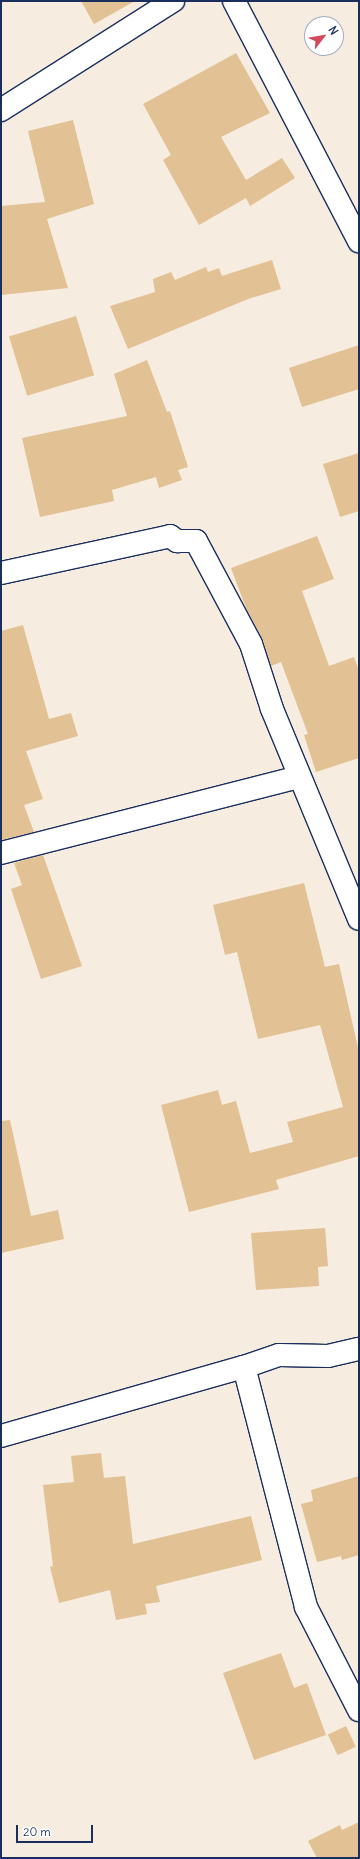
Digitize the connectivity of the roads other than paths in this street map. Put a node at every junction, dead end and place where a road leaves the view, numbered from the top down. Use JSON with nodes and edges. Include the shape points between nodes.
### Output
{"nodes":[{"id":1,"x":173,"y":1,"type":"edge"},
{"id":2,"x":234,"y":1,"type":"edge"},
{"id":3,"x":1,"y":110,"type":"edge"},
{"id":4,"x":359,"y":241,"type":"edge"},
{"id":5,"x":1,"y":573,"type":"edge"},
{"id":6,"x":299,"y":777,"type":"junction"},
{"id":7,"x":1,"y":853,"type":"edge"},
{"id":8,"x":359,"y":919,"type":"edge"},
{"id":9,"x":359,"y":1349,"type":"edge"},
{"id":10,"x":244,"y":1367,"type":"junction"},
{"id":11,"x":1,"y":1436,"type":"edge"},
{"id":12,"x":359,"y":1710,"type":"edge"}],
"edges":[{"from":1,"to":3,"type":"street"},
{"from":2,"to":4,"type":"street"},
{"from":5,"to":6,"type":"street","via":[[170,536],[177,541],[196,541],[251,644],[272,710]]},
{"from":6,"to":7,"type":"street"},
{"from":6,"to":8,"type":"street"},
{"from":9,"to":10,"type":"street","via":[[328,1356],[278,1354]]},
{"from":10,"to":11,"type":"street"},
{"from":10,"to":12,"type":"street","via":[[306,1608]]}]}
